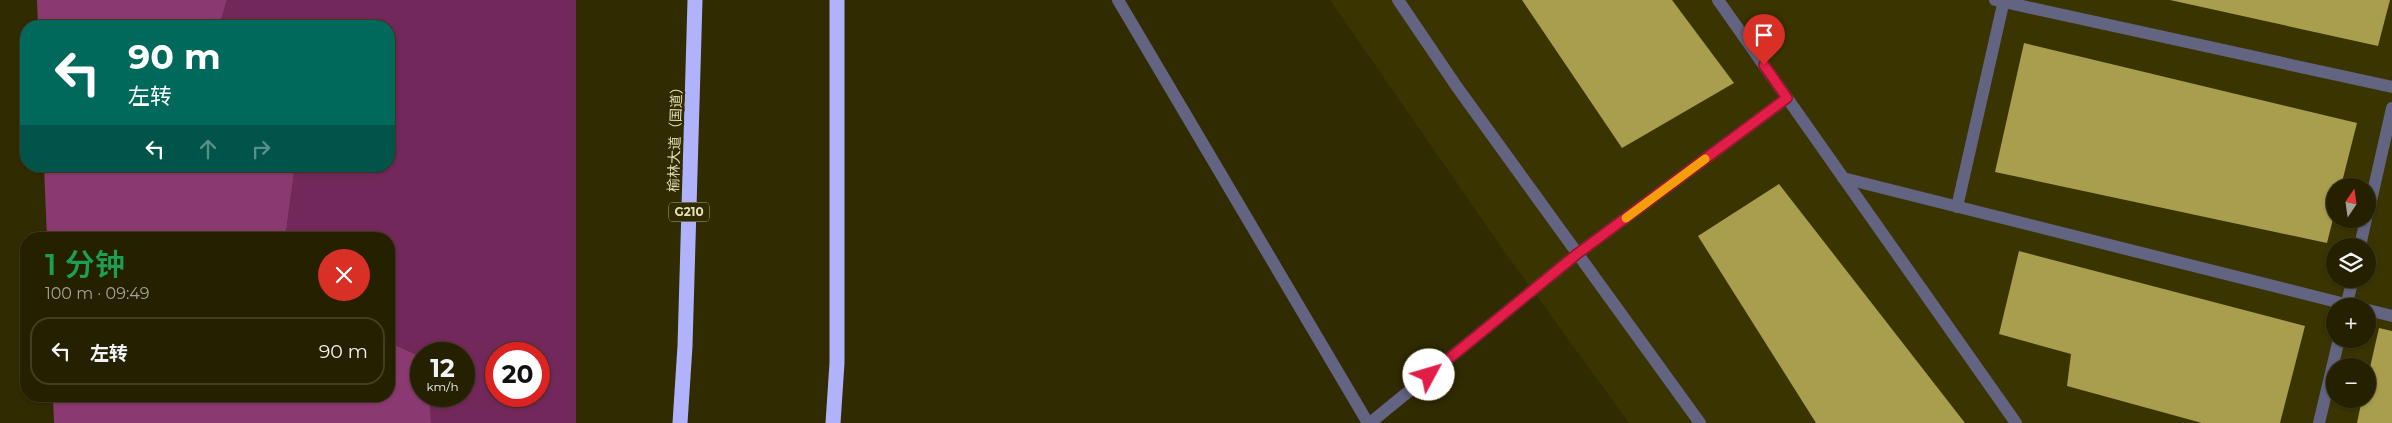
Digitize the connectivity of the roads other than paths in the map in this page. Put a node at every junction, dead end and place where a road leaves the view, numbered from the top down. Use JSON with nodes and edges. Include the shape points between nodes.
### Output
{"nodes":[{"id":1,"x":695,"y":0,"type":"edge"},
{"id":2,"x":837,"y":0,"type":"edge"},
{"id":3,"x":1118,"y":0,"type":"edge"},
{"id":4,"x":1398,"y":0,"type":"edge"},
{"id":5,"x":1718,"y":0,"type":"edge"},
{"id":6,"x":2001,"y":1,"type":"edge"},
{"id":7,"x":2392,"y":87,"type":"edge"},
{"id":8,"x":1787,"y":98,"type":"junction"},
{"id":9,"x":2392,"y":108,"type":"edge"},
{"id":10,"x":1844,"y":178,"type":"junction"},
{"id":11,"x":2376,"y":179,"type":"edge"},
{"id":12,"x":1958,"y":207,"type":"junction"},
{"id":13,"x":1577,"y":254,"type":"junction"},
{"id":14,"x":2326,"y":300,"type":"edge"},
{"id":15,"x":2376,"y":312,"type":"edge"},
{"id":16,"x":2392,"y":316,"type":"edge"},
{"id":17,"x":2337,"y":348,"type":"edge"},
{"id":18,"x":680,"y":423,"type":"edge"},
{"id":19,"x":832,"y":423,"type":"edge"},
{"id":20,"x":1369,"y":423,"type":"edge"},
{"id":21,"x":1700,"y":423,"type":"edge"},
{"id":22,"x":2016,"y":423,"type":"edge"},
{"id":23,"x":2319,"y":423,"type":"edge"}],
"edges":[{"from":1,"to":18,"type":"highway","name":"榆林大道（国道）","number":"G210"},
{"from":2,"to":19,"type":"highway","via":[[837,363]]},
{"from":3,"to":20,"type":"lane"},
{"from":4,"to":13,"type":"lane"},
{"from":5,"to":8,"type":"lane"},
{"from":6,"to":7,"type":"lane"},
{"from":6,"to":12,"type":"lane"},
{"from":8,"to":10,"type":"lane"},
{"from":8,"to":13,"type":"lane"},
{"from":9,"to":11,"type":"lane"},
{"from":10,"to":12,"type":"lane"},
{"from":10,"to":22,"type":"lane"},
{"from":12,"to":14,"type":"lane"},
{"from":13,"to":20,"type":"lane"},
{"from":13,"to":21,"type":"lane"},
{"from":15,"to":16,"type":"lane"},
{"from":17,"to":23,"type":"lane"}]}
